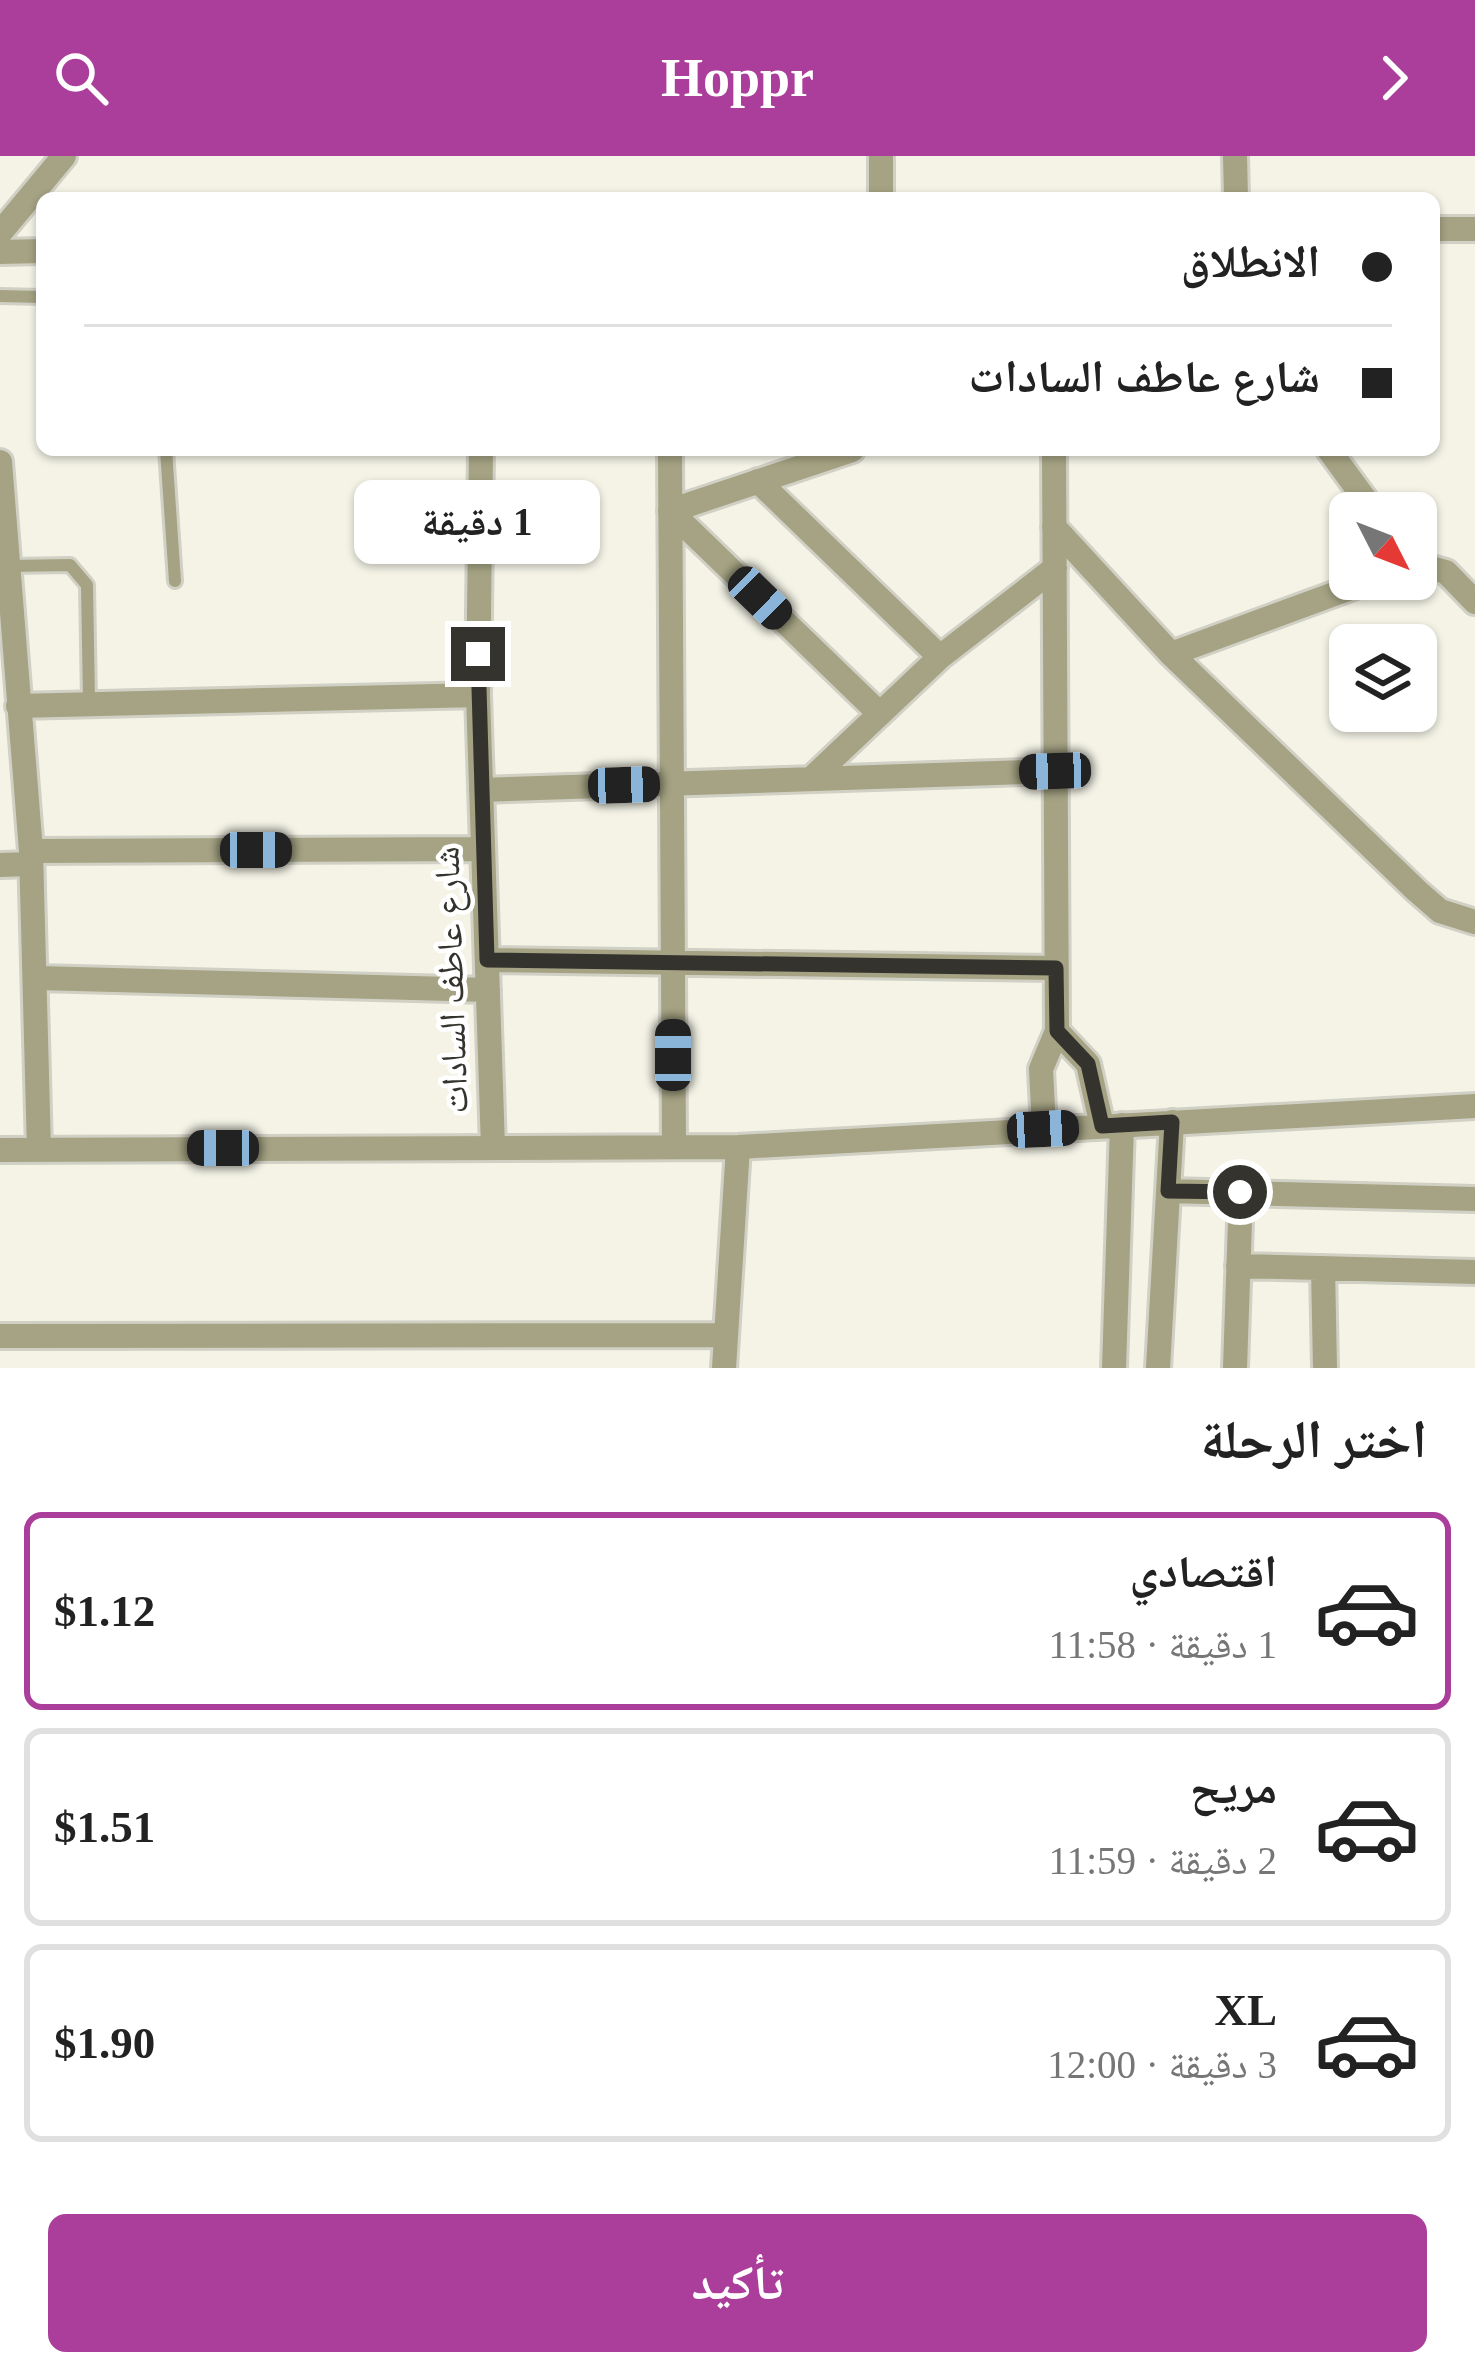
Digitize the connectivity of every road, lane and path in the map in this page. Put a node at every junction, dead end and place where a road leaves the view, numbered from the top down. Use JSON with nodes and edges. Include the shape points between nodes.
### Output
{"nodes":[{"id":1,"x":64,"y":156,"type":"edge"},
{"id":2,"x":880,"y":156,"type":"edge"},
{"id":3,"x":1234,"y":156,"type":"edge"},
{"id":4,"x":881,"y":192,"type":"edge"},
{"id":5,"x":1236,"y":192,"type":"edge"},
{"id":6,"x":1440,"y":229,"type":"edge"},
{"id":7,"x":1475,"y":229,"type":"edge"},
{"id":8,"x":0,"y":233,"type":"edge"},
{"id":9,"x":36,"y":251,"type":"edge"},
{"id":10,"x":0,"y":252,"type":"edge"},
{"id":11,"x":0,"y":296,"type":"edge"},
{"id":12,"x":36,"y":297,"type":"edge"},
{"id":13,"x":166,"y":456,"type":"edge"},
{"id":14,"x":481,"y":456,"type":"edge"},
{"id":15,"x":670,"y":456,"type":"edge"},
{"id":16,"x":834,"y":456,"type":"edge"},
{"id":17,"x":1054,"y":456,"type":"edge"},
{"id":18,"x":1333,"y":456,"type":"edge"},
{"id":19,"x":0,"y":461,"type":"edge"},
{"id":20,"x":758,"y":482,"type":"junction"},
{"id":21,"x":1360,"y":492,"type":"edge"},
{"id":22,"x":2,"y":501,"type":"edge"},
{"id":23,"x":670,"y":512,"type":"junction"},
{"id":24,"x":1054,"y":527,"type":"junction"},
{"id":25,"x":8,"y":566,"type":"junction"},
{"id":26,"x":1055,"y":568,"type":"junction"},
{"id":27,"x":1437,"y":570,"type":"edge"},
{"id":28,"x":175,"y":581,"type":"dead end"},
{"id":29,"x":1329,"y":596,"type":"edge"},
{"id":30,"x":1475,"y":602,"type":"edge"},
{"id":31,"x":1171,"y":654,"type":"junction"},
{"id":32,"x":940,"y":657,"type":"junction"},
{"id":33,"x":478,"y":694,"type":"junction"},
{"id":34,"x":89,"y":701,"type":"junction"},
{"id":35,"x":18,"y":706,"type":"junction"},
{"id":36,"x":880,"y":714,"type":"junction"},
{"id":37,"x":1055,"y":771,"type":"junction"},
{"id":38,"x":811,"y":779,"type":"junction"},
{"id":39,"x":672,"y":784,"type":"junction"},
{"id":40,"x":481,"y":790,"type":"junction"},
{"id":41,"x":481,"y":849,"type":"junction"},
{"id":42,"x":31,"y":858,"type":"junction"},
{"id":43,"x":0,"y":865,"type":"edge"},
{"id":44,"x":1475,"y":922,"type":"edge"},
{"id":45,"x":487,"y":960,"type":"junction"},
{"id":46,"x":673,"y":963,"type":"junction"},
{"id":47,"x":1056,"y":968,"type":"junction"},
{"id":48,"x":38,"y":978,"type":"junction"},
{"id":49,"x":488,"y":991,"type":"junction"},
{"id":50,"x":1057,"y":1031,"type":"junction"},
{"id":51,"x":1475,"y":1106,"type":"edge"},
{"id":52,"x":1172,"y":1122,"type":"junction"},
{"id":53,"x":1112,"y":1125,"type":"junction"},
{"id":54,"x":1043,"y":1129,"type":"junction"},
{"id":55,"x":493,"y":1147,"type":"junction"},
{"id":56,"x":674,"y":1147,"type":"junction"},
{"id":57,"x":737,"y":1147,"type":"junction"},
{"id":58,"x":0,"y":1150,"type":"edge"},
{"id":59,"x":39,"y":1150,"type":"junction"},
{"id":60,"x":1168,"y":1191,"type":"junction"},
{"id":61,"x":1240,"y":1192,"type":"junction"},
{"id":62,"x":1475,"y":1199,"type":"edge"},
{"id":63,"x":1238,"y":1266,"type":"junction"},
{"id":64,"x":1323,"y":1268,"type":"junction"},
{"id":65,"x":1475,"y":1271,"type":"edge"},
{"id":66,"x":725,"y":1335,"type":"junction"},
{"id":67,"x":0,"y":1336,"type":"edge"},
{"id":68,"x":724,"y":1368,"type":"edge"},
{"id":69,"x":1114,"y":1368,"type":"edge"},
{"id":70,"x":1158,"y":1368,"type":"edge"},
{"id":71,"x":1235,"y":1368,"type":"edge"},
{"id":72,"x":1325,"y":1368,"type":"edge"}],
"edges":[{"from":1,"to":8,"type":"street"},
{"from":2,"to":4,"type":"street"},
{"from":3,"to":5,"type":"street"},
{"from":6,"to":7,"type":"street"},
{"from":9,"to":10,"type":"street"},
{"from":11,"to":12,"type":"lane"},
{"from":13,"to":28,"type":"lane"},
{"from":14,"to":33,"type":"street","name":"شارع عاطف السادات"},
{"from":15,"to":23,"type":"street"},
{"from":16,"to":20,"type":"street"},
{"from":17,"to":24,"type":"street"},
{"from":18,"to":21,"type":"street"},
{"from":19,"to":22,"type":"street"},
{"from":20,"to":23,"type":"street"},
{"from":20,"to":32,"type":"street"},
{"from":22,"to":25,"type":"street"},
{"from":23,"to":36,"type":"street"},
{"from":23,"to":39,"type":"street"},
{"from":24,"to":26,"type":"street"},
{"from":24,"to":31,"type":"street"},
{"from":25,"to":34,"type":"lane","via":[[70,565],[88,585]]},
{"from":25,"to":35,"type":"street"},
{"from":26,"to":32,"type":"street"},
{"from":26,"to":37,"type":"street"},
{"from":27,"to":30,"type":"street"},
{"from":29,"to":31,"type":"street"},
{"from":31,"to":44,"type":"street","via":[[1417,891],[1440,911]]},
{"from":32,"to":36,"type":"street"},
{"from":33,"to":34,"type":"street"},
{"from":33,"to":40,"type":"street","name":"شارع عاطف السادات"},
{"from":34,"to":35,"type":"street"},
{"from":35,"to":42,"type":"street"},
{"from":36,"to":38,"type":"street"},
{"from":37,"to":38,"type":"street"},
{"from":37,"to":47,"type":"street"},
{"from":38,"to":39,"type":"street"},
{"from":39,"to":40,"type":"street"},
{"from":39,"to":46,"type":"street"},
{"from":40,"to":41,"type":"street","name":"شارع عاطف السادات"},
{"from":41,"to":42,"type":"street"},
{"from":41,"to":45,"type":"street","name":"شارع عاطف السادات"},
{"from":42,"to":43,"type":"street"},
{"from":42,"to":48,"type":"street"},
{"from":45,"to":46,"type":"street"},
{"from":45,"to":49,"type":"street","name":"شارع عاطف السادات"},
{"from":46,"to":47,"type":"street"},
{"from":46,"to":56,"type":"street"},
{"from":47,"to":50,"type":"street"},
{"from":48,"to":49,"type":"street"},
{"from":48,"to":59,"type":"street"},
{"from":49,"to":55,"type":"street","name":"شارع عاطف السادات"},
{"from":50,"to":53,"type":"street","via":[[1088,1064]]},
{"from":50,"to":54,"type":"street","via":[[1041,1069]]},
{"from":51,"to":52,"type":"street"},
{"from":52,"to":53,"type":"street"},
{"from":52,"to":60,"type":"street"},
{"from":53,"to":54,"type":"street"},
{"from":53,"to":69,"type":"street"},
{"from":54,"to":57,"type":"street"},
{"from":55,"to":56,"type":"street"},
{"from":55,"to":59,"type":"street"},
{"from":56,"to":57,"type":"street"},
{"from":57,"to":66,"type":"street"},
{"from":58,"to":59,"type":"street"},
{"from":60,"to":61,"type":"street"},
{"from":60,"to":70,"type":"street"},
{"from":61,"to":62,"type":"street"},
{"from":61,"to":63,"type":"street"},
{"from":63,"to":64,"type":"street"},
{"from":63,"to":71,"type":"street"},
{"from":64,"to":65,"type":"street"},
{"from":64,"to":72,"type":"street"},
{"from":66,"to":67,"type":"street"},
{"from":66,"to":68,"type":"street"}]}
